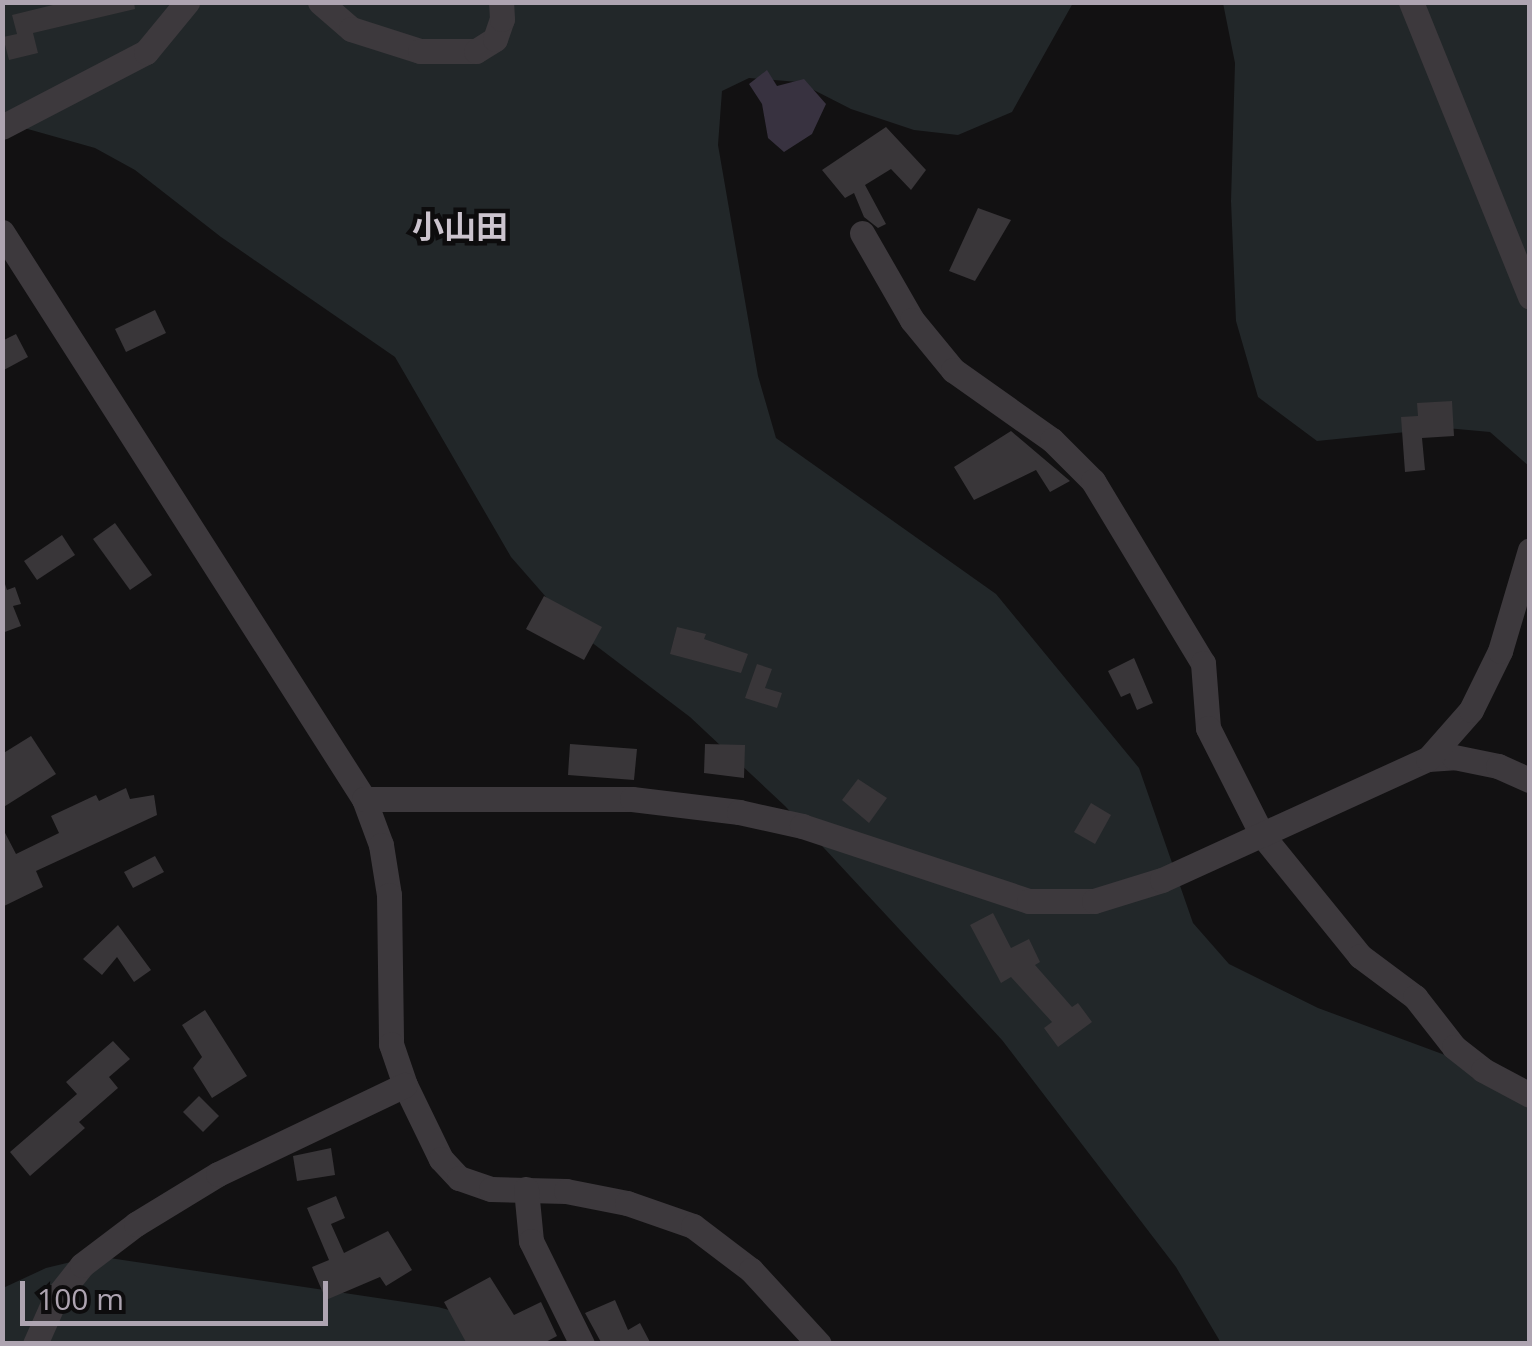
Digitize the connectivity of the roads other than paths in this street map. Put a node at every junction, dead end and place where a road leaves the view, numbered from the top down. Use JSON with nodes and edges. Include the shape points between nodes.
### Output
{"nodes":[{"id":1,"x":186,"y":2,"type":"edge"},
{"id":2,"x":320,"y":2,"type":"edge"},
{"id":3,"x":502,"y":2,"type":"edge"},
{"id":4,"x":1410,"y":2,"type":"edge"},
{"id":5,"x":2,"y":127,"type":"edge"},
{"id":6,"x":2,"y":232,"type":"edge"},
{"id":7,"x":862,"y":232,"type":"dead end"},
{"id":8,"x":1530,"y":297,"type":"edge"},
{"id":9,"x":1530,"y":550,"type":"edge"},
{"id":10,"x":1428,"y":759,"type":"junction"},
{"id":11,"x":1530,"y":780,"type":"edge"},
{"id":12,"x":364,"y":799,"type":"junction"},
{"id":13,"x":1262,"y":835,"type":"junction"},
{"id":14,"x":404,"y":1085,"type":"junction"},
{"id":15,"x":1530,"y":1095,"type":"edge"},
{"id":16,"x":526,"y":1190,"type":"junction"},
{"id":17,"x":34,"y":1344,"type":"edge"},
{"id":18,"x":582,"y":1344,"type":"edge"},
{"id":19,"x":818,"y":1344,"type":"edge"}],
"edges":[{"from":1,"to":5,"type":"street","via":[[146,52]]},
{"from":2,"to":3,"type":"street","via":[[351,29],[382,41],[420,51],[476,51],[495,39]]},
{"from":4,"to":8,"type":"street"},
{"from":6,"to":12,"type":"street"},
{"from":7,"to":13,"type":"street","via":[[912,320],[953,370],[1052,440],[1092,481],[1203,663],[1208,728]]},
{"from":9,"to":10,"type":"street","via":[[1493,666],[1471,710]]},
{"from":10,"to":11,"type":"street","via":[[1498,766]]},
{"from":10,"to":13,"type":"street"},
{"from":12,"to":13,"type":"street","via":[[632,799],[739,812],[802,826],[1029,901],[1060,903],[1094,901],[1162,880]]},
{"from":12,"to":14,"type":"street","via":[[390,895],[388,1022]]},
{"from":13,"to":15,"type":"street","via":[[1360,956],[1414,997],[1482,1070]]},
{"from":14,"to":16,"type":"street","via":[[441,1160],[458,1178],[491,1190]]},
{"from":14,"to":17,"type":"street","via":[[218,1174],[136,1224],[82,1264],[55,1299]]},
{"from":16,"to":18,"type":"street","via":[[532,1241]]},
{"from":16,"to":19,"type":"street","via":[[627,1203],[693,1226],[750,1270]]}]}
